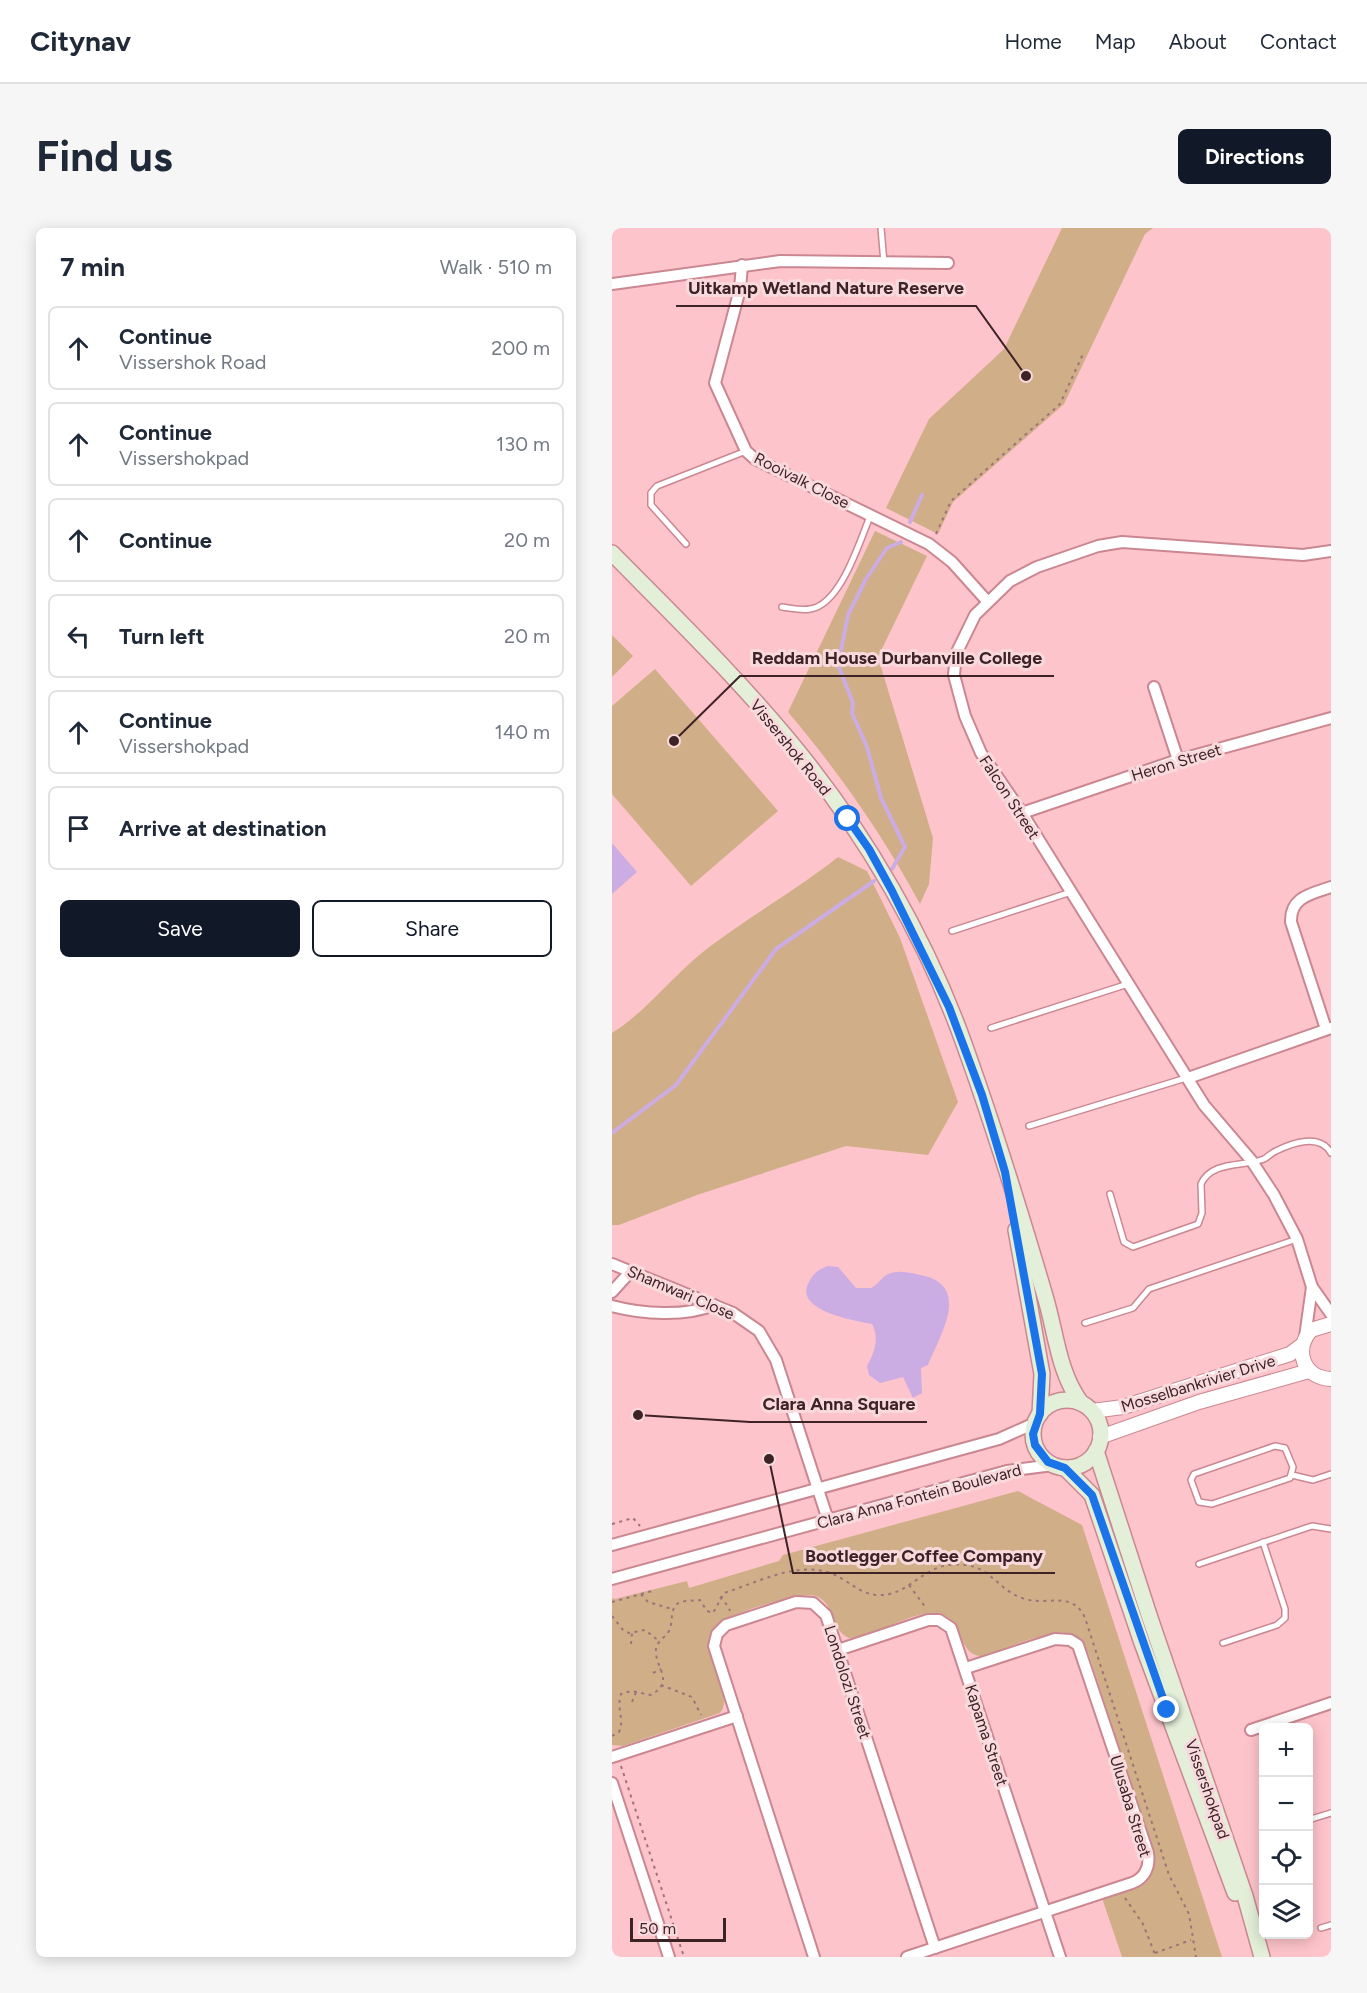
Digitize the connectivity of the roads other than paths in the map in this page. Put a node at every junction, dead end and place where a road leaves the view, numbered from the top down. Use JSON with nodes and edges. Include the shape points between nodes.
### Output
{"nodes":[{"id":1,"x":881,"y":228,"type":"edge"},
{"id":2,"x":884,"y":263,"type":"junction"},
{"id":3,"x":948,"y":263,"type":"dead end"},
{"id":4,"x":742,"y":265,"type":"junction"},
{"id":5,"x":612,"y":284,"type":"edge"},
{"id":6,"x":746,"y":451,"type":"junction"},
{"id":7,"x":871,"y":514,"type":"junction"},
{"id":8,"x":686,"y":544,"type":"dead end"},
{"id":9,"x":1331,"y":551,"type":"edge"},
{"id":10,"x":612,"y":553,"type":"edge"},
{"id":11,"x":987,"y":600,"type":"junction"},
{"id":12,"x":782,"y":606,"type":"dead end"},
{"id":13,"x":1154,"y":687,"type":"dead end"},
{"id":14,"x":1331,"y":718,"type":"edge"},
{"id":15,"x":1178,"y":760,"type":"junction"},
{"id":16,"x":1022,"y":813,"type":"junction"},
{"id":17,"x":1331,"y":887,"type":"edge"},
{"id":18,"x":1071,"y":892,"type":"junction"},
{"id":19,"x":952,"y":932,"type":"dead end"},
{"id":20,"x":1128,"y":984,"type":"junction"},
{"id":21,"x":991,"y":1028,"type":"dead end"},
{"id":22,"x":1329,"y":1028,"type":"edge"},
{"id":23,"x":1188,"y":1078,"type":"junction"},
{"id":24,"x":1029,"y":1126,"type":"dead end"},
{"id":25,"x":1331,"y":1153,"type":"edge"},
{"id":26,"x":1251,"y":1160,"type":"junction"},
{"id":27,"x":1005,"y":1172,"type":"junction"},
{"id":28,"x":1110,"y":1194,"type":"dead end"},
{"id":29,"x":1297,"y":1239,"type":"junction"},
{"id":30,"x":612,"y":1264,"type":"edge"},
{"id":31,"x":631,"y":1271,"type":"junction"},
{"id":32,"x":1312,"y":1287,"type":"junction"},
{"id":33,"x":612,"y":1292,"type":"edge"},
{"id":34,"x":714,"y":1305,"type":"junction"},
{"id":35,"x":612,"y":1306,"type":"edge"},
{"id":36,"x":1331,"y":1314,"type":"edge"},
{"id":37,"x":1085,"y":1323,"type":"dead end"},
{"id":38,"x":1331,"y":1324,"type":"edge"},
{"id":39,"x":1303,"y":1341,"type":"junction"},
{"id":40,"x":1309,"y":1371,"type":"junction"},
{"id":41,"x":1328,"y":1381,"type":"edge"},
{"id":42,"x":1086,"y":1407,"type":"junction"},
{"id":43,"x":1037,"y":1418,"type":"junction"},
{"id":44,"x":1098,"y":1444,"type":"junction"},
{"id":45,"x":1059,"y":1467,"type":"junction"},
{"id":46,"x":1331,"y":1474,"type":"edge"},
{"id":47,"x":1292,"y":1475,"type":"junction"},
{"id":48,"x":818,"y":1489,"type":"junction"},
{"id":49,"x":828,"y":1520,"type":"junction"},
{"id":50,"x":1331,"y":1529,"type":"edge"},
{"id":51,"x":1263,"y":1542,"type":"junction"},
{"id":52,"x":612,"y":1545,"type":"edge"},
{"id":53,"x":1199,"y":1564,"type":"dead end"},
{"id":54,"x":612,"y":1579,"type":"edge"},
{"id":55,"x":1223,"y":1643,"type":"dead end"},
{"id":56,"x":838,"y":1650,"type":"junction"},
{"id":57,"x":966,"y":1668,"type":"junction"},
{"id":58,"x":1331,"y":1703,"type":"edge"},
{"id":59,"x":737,"y":1716,"type":"junction"},
{"id":60,"x":1251,"y":1730,"type":"dead end"},
{"id":61,"x":615,"y":1756,"type":"edge"},
{"id":62,"x":612,"y":1783,"type":"edge"},
{"id":63,"x":1331,"y":1813,"type":"edge"},
{"id":64,"x":1313,"y":1818,"type":"edge"},
{"id":65,"x":1045,"y":1912,"type":"junction"},
{"id":66,"x":1331,"y":1925,"type":"edge"},
{"id":67,"x":1321,"y":1928,"type":"dead end"},
{"id":68,"x":935,"y":1948,"type":"junction"},
{"id":69,"x":669,"y":1957,"type":"edge"},
{"id":70,"x":814,"y":1957,"type":"edge"},
{"id":71,"x":908,"y":1957,"type":"edge"},
{"id":72,"x":1060,"y":1957,"type":"edge"},
{"id":73,"x":1262,"y":1957,"type":"edge"}],
"edges":[{"from":1,"to":2,"type":"lane"},
{"from":2,"to":3,"type":"street"},
{"from":2,"to":4,"type":"street","via":[[780,261]]},
{"from":4,"to":5,"type":"street"},
{"from":4,"to":6,"type":"street","name":"Rooivalk Close","via":[[740,289],[716,383]]},
{"from":6,"to":7,"type":"street","name":"Rooivalk Close","via":[[755,459]]},
{"from":6,"to":8,"type":"lane","via":[[657,486],[651,493],[651,505]]},
{"from":7,"to":11,"type":"street","name":"Rooivalk Close","via":[[929,544],[952,562]]},
{"from":7,"to":12,"type":"lane","via":[[835,593],[811,609]]},
{"from":9,"to":11,"type":"street","name":"Falcon Street","via":[[1303,555],[1110,544],[1026,571]]},
{"from":10,"to":27,"type":"main road","name":"Vissershok Road","via":[[737,680],[796,749],[869,849],[921,946],[958,1028]]},
{"from":11,"to":16,"type":"street","name":"Falcon Street","via":[[959,644],[954,675],[965,716],[981,753]]},
{"from":13,"to":15,"type":"street"},
{"from":14,"to":15,"type":"street","name":"Heron Street"},
{"from":15,"to":16,"type":"street","name":"Heron Street"},
{"from":16,"to":18,"type":"street","name":"Falcon Street"},
{"from":17,"to":22,"type":"street","via":[[1298,899],[1291,913]]},
{"from":18,"to":19,"type":"lane"},
{"from":18,"to":20,"type":"street","name":"Falcon Street"},
{"from":20,"to":21,"type":"lane"},
{"from":20,"to":23,"type":"street","name":"Falcon Street"},
{"from":22,"to":23,"type":"street"},
{"from":23,"to":24,"type":"lane"},
{"from":23,"to":26,"type":"street","name":"Falcon Street","via":[[1210,1115]]},
{"from":25,"to":26,"type":"lane","via":[[1318,1142],[1309,1141],[1276,1150],[1264,1159]]},
{"from":26,"to":28,"type":"lane","via":[[1203,1178],[1198,1224],[1133,1247],[1125,1242]]},
{"from":26,"to":29,"type":"street","name":"Falcon Street"},
{"from":27,"to":42,"type":"main road","via":[[1046,1298],[1065,1373],[1072,1391]]},
{"from":27,"to":43,"type":"main road","via":[[1042,1374]]},
{"from":29,"to":32,"type":"street","name":"Falcon Street"},
{"from":29,"to":37,"type":"lane","via":[[1149,1289],[1132,1308]]},
{"from":30,"to":31,"type":"street","name":"Shamwari Close"},
{"from":31,"to":33,"type":"street"},
{"from":31,"to":34,"type":"street","name":"Shamwari Close"},
{"from":32,"to":36,"type":"street","name":"Falcon Street"},
{"from":32,"to":39,"type":"street","name":"Falcon Street"},
{"from":34,"to":35,"type":"street","via":[[682,1312]]},
{"from":34,"to":48,"type":"street","name":"Shamwari Close","via":[[751,1324],[772,1350]]},
{"from":38,"to":39,"type":"street","name":"Mosselbankrivier Drive","via":[[1318,1326]]},
{"from":39,"to":40,"type":"street","via":[[1301,1354]]},
{"from":39,"to":42,"type":"street","name":"Mosselbankrivier Drive","via":[[1290,1354],[1123,1407]]},
{"from":40,"to":41,"type":"street"},
{"from":40,"to":44,"type":"street","name":"Mosselbankrivier Drive","via":[[1199,1402]]},
{"from":42,"to":43,"type":"main road","via":[[1059,1401]]},
{"from":42,"to":44,"type":"main road","via":[[1097,1419]]},
{"from":43,"to":45,"type":"main road","via":[[1035,1445],[1040,1454]]},
{"from":43,"to":48,"type":"street","name":"Clara Anna Fontein Boulevard","via":[[999,1439]]},
{"from":44,"to":45,"type":"main road","via":[[1079,1466]]},
{"from":44,"to":73,"type":"main road","name":"Vissershokpad","via":[[1149,1615]]},
{"from":45,"to":49,"type":"street","name":"Clara Anna Fontein Boulevard","via":[[1016,1469]]},
{"from":45,"to":73,"type":"main road","name":"Vissershokpad","via":[[1092,1495],[1222,1865]]},
{"from":46,"to":47,"type":"lane","via":[[1313,1480]]},
{"from":47,"to":47,"type":"lane","via":[[1208,1505],[1199,1502],[1191,1480],[1194,1474],[1275,1446],[1285,1448]]},
{"from":48,"to":49,"type":"street","name":"Shamwari Close"},
{"from":48,"to":52,"type":"street","name":"Clara Anna Fontein Boulevard"},
{"from":49,"to":54,"type":"street","name":"Clara Anna Fontein Boulevard"},
{"from":50,"to":51,"type":"lane","via":[[1312,1526]]},
{"from":51,"to":53,"type":"lane"},
{"from":51,"to":55,"type":"lane","via":[[1285,1618],[1277,1625]]},
{"from":56,"to":57,"type":"street","name":"Kapama Street","via":[[928,1620],[939,1620],[951,1628]]},
{"from":56,"to":59,"type":"street","name":"Londolozi Street","via":[[826,1615],[818,1605],[807,1601],[719,1630],[714,1646]]},
{"from":56,"to":68,"type":"street","name":"Londolozi Street"},
{"from":57,"to":65,"type":"street","name":"Kapama Street"},
{"from":57,"to":65,"type":"street","name":"Ulusaba Street","via":[[1060,1638],[1081,1649],[1149,1855],[1143,1876]]},
{"from":58,"to":60,"type":"street"},
{"from":59,"to":61,"type":"street"},
{"from":59,"to":70,"type":"street"},
{"from":62,"to":69,"type":"street"},
{"from":63,"to":64,"type":"lane"},
{"from":65,"to":68,"type":"street","name":"Ulusaba Street"},
{"from":65,"to":72,"type":"street","name":"Kapama Street"},
{"from":66,"to":67,"type":"lane"},
{"from":68,"to":71,"type":"street","name":"Ulusaba Street"}]}
